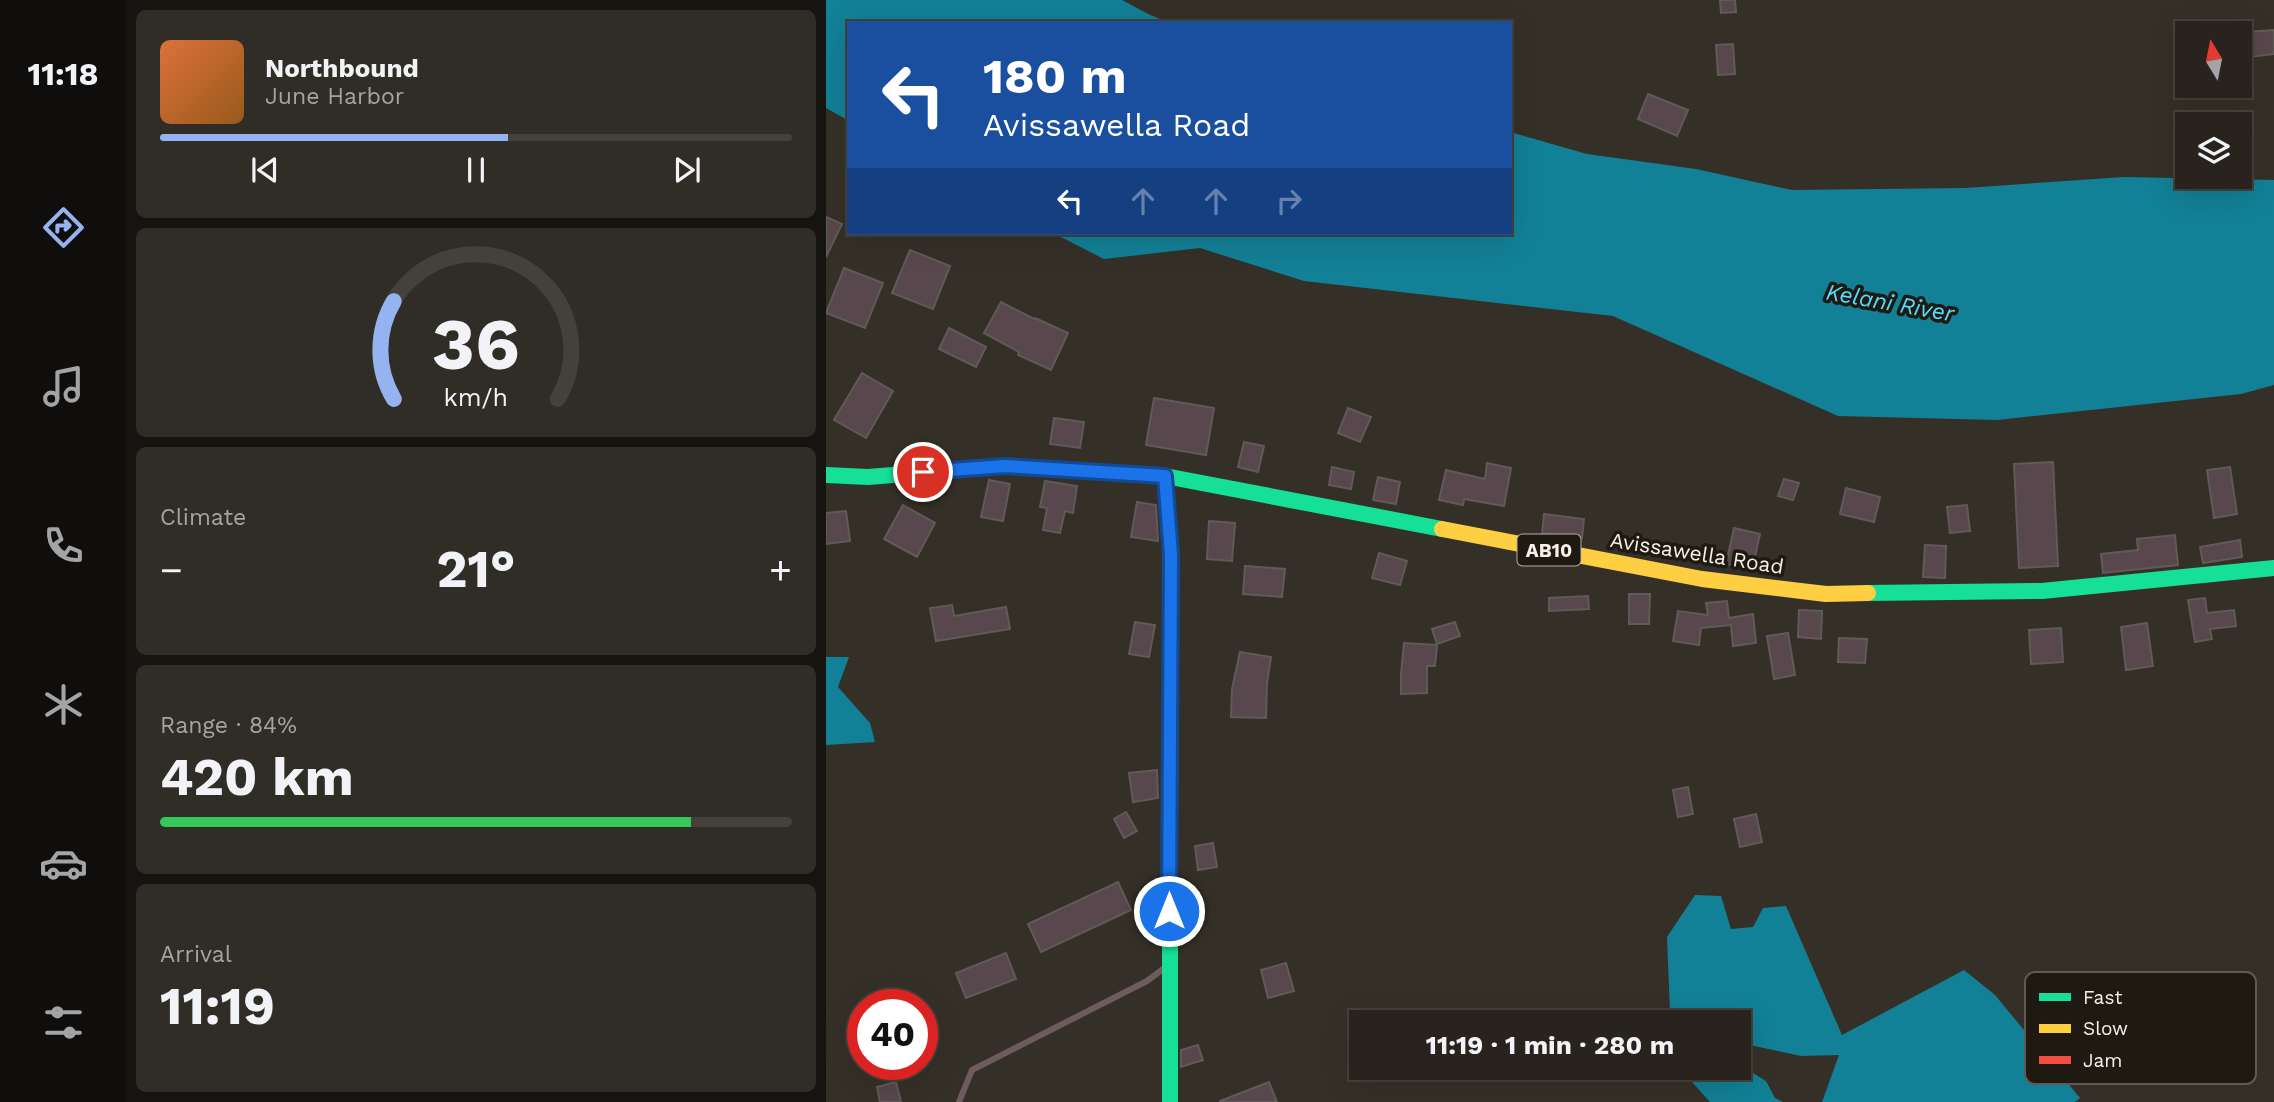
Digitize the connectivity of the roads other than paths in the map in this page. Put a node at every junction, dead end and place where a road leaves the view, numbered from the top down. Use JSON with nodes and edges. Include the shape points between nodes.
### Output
{"nodes":[{"id":1,"x":826,"y":475,"type":"edge"},
{"id":2,"x":1165,"y":476,"type":"junction"},
{"id":3,"x":2274,"y":568,"type":"edge"},
{"id":4,"x":1169,"y":965,"type":"junction"},
{"id":5,"x":959,"y":1102,"type":"edge"},
{"id":6,"x":1170,"y":1102,"type":"edge"}],
"edges":[{"from":1,"to":2,"type":"main road","name":"Avissawella Road","number":"AB10","via":[[868,477],[1005,466]]},
{"from":2,"to":3,"type":"main road","name":"Avissawella Road","number":"AB10","via":[[1702,579],[1826,594],[2042,591]]},
{"from":2,"to":4,"type":"main road","via":[[1171,555]]},
{"from":4,"to":5,"type":"lane","via":[[1147,981],[972,1070]]},
{"from":4,"to":6,"type":"main road"}]}
